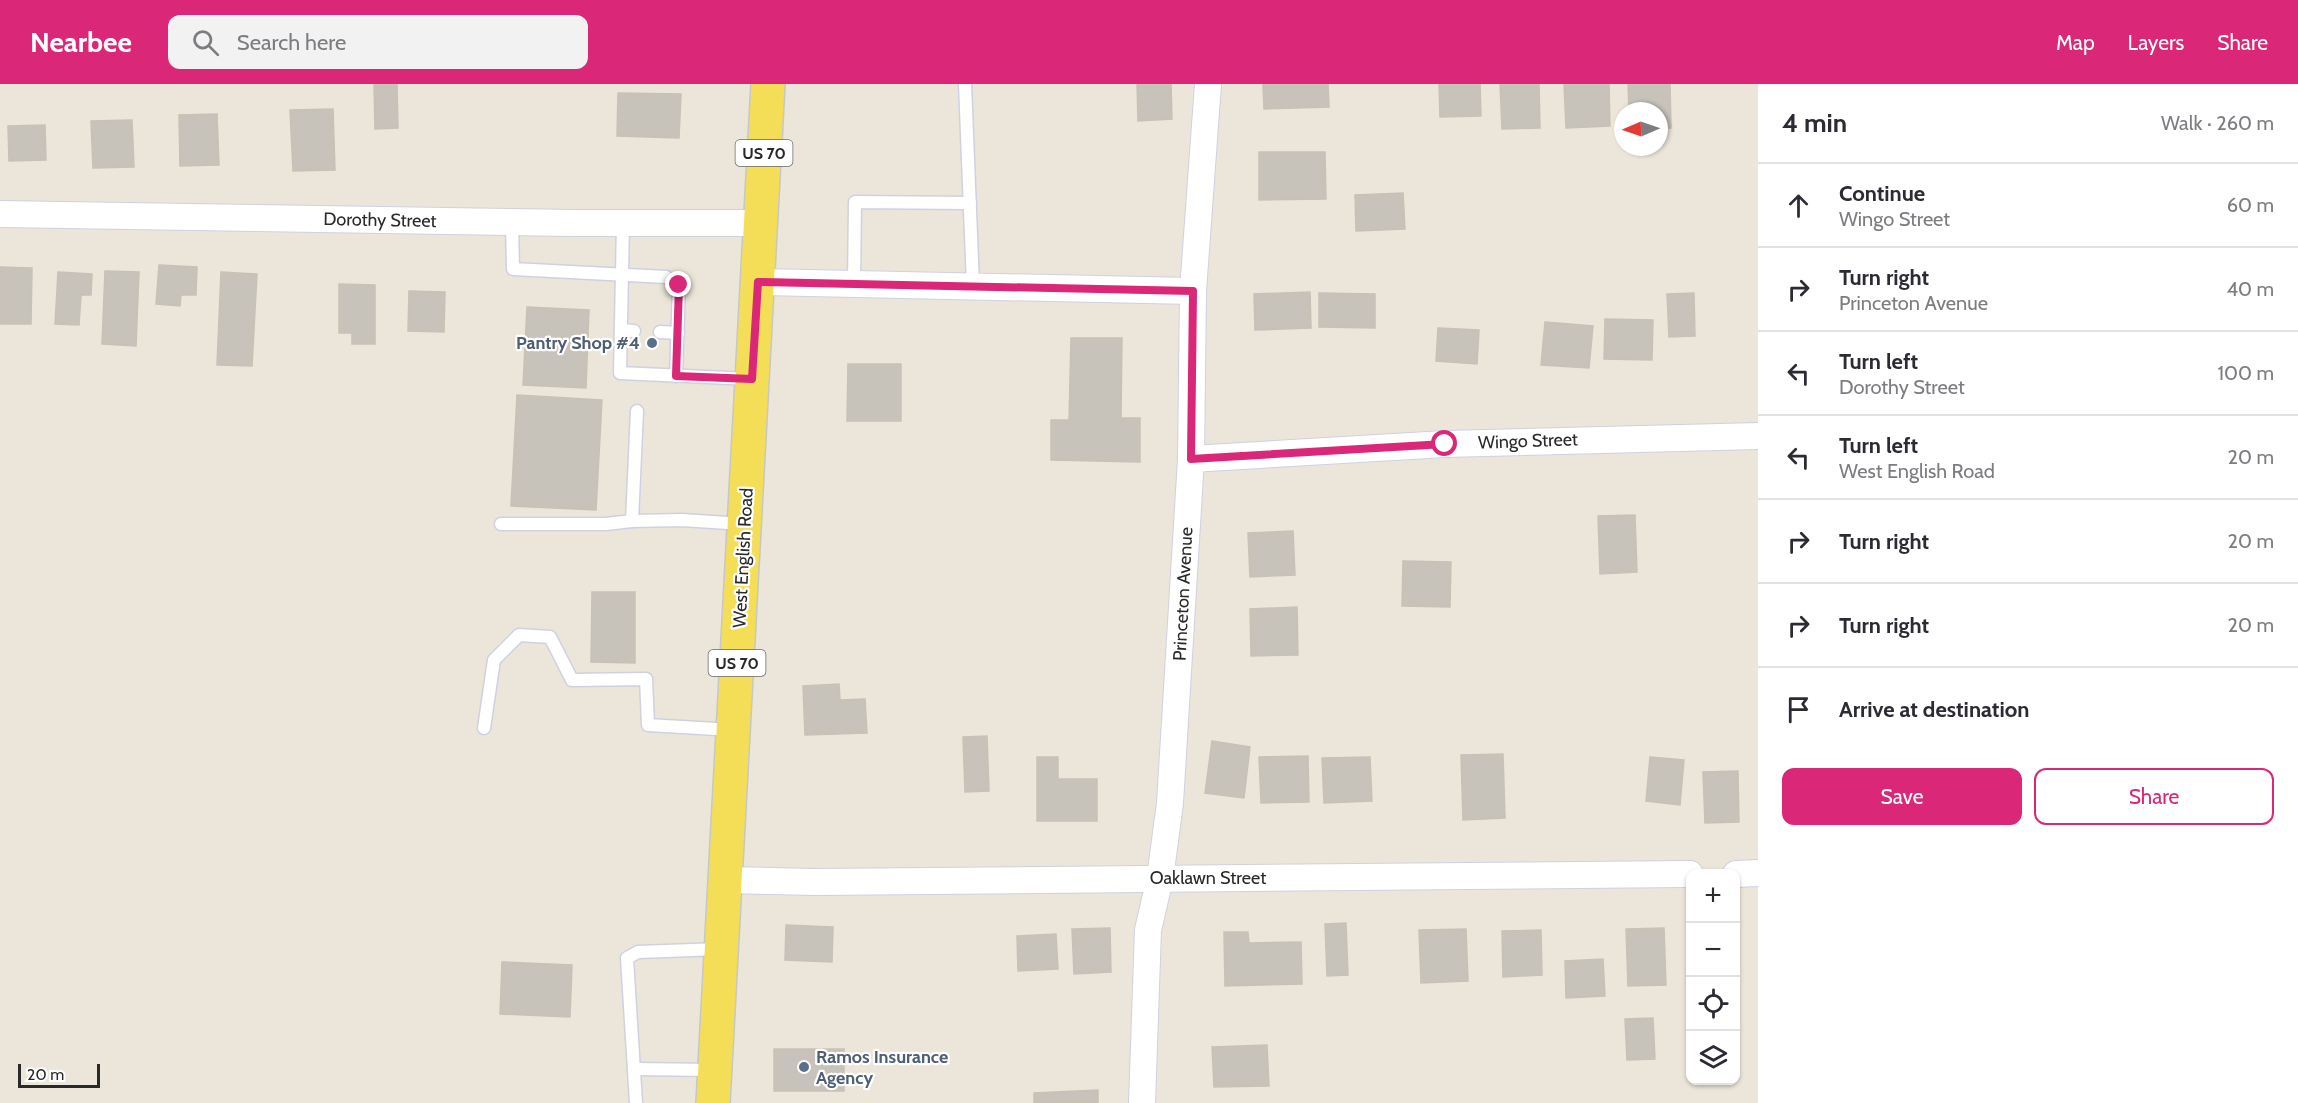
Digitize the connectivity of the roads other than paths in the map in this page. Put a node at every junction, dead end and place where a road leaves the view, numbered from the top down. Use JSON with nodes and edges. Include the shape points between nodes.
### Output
{"nodes":[{"id":1,"x":768,"y":84,"type":"edge"},
{"id":2,"x":965,"y":84,"type":"edge"},
{"id":3,"x":1208,"y":84,"type":"edge"},
{"id":4,"x":969,"y":203,"type":"junction"},
{"id":5,"x":0,"y":214,"type":"edge"},
{"id":6,"x":512,"y":223,"type":"junction"},
{"id":7,"x":623,"y":223,"type":"junction"},
{"id":8,"x":761,"y":223,"type":"junction"},
{"id":9,"x":622,"y":273,"type":"junction"},
{"id":10,"x":758,"y":282,"type":"junction"},
{"id":11,"x":854,"y":284,"type":"junction"},
{"id":12,"x":973,"y":286,"type":"junction"},
{"id":13,"x":1193,"y":291,"type":"junction"},
{"id":14,"x":660,"y":332,"type":"dead end"},
{"id":15,"x":678,"y":333,"type":"junction"},
{"id":16,"x":676,"y":376,"type":"junction"},
{"id":17,"x":752,"y":379,"type":"junction"},
{"id":18,"x":638,"y":411,"type":"dead end"},
{"id":19,"x":1758,"y":436,"type":"edge"},
{"id":20,"x":1191,"y":459,"type":"junction"},
{"id":21,"x":632,"y":521,"type":"junction"},
{"id":22,"x":501,"y":524,"type":"dead end"},
{"id":23,"x":745,"y":525,"type":"junction"},
{"id":24,"x":484,"y":728,"type":"dead end"},
{"id":25,"x":734,"y":730,"type":"junction"},
{"id":26,"x":1740,"y":873,"type":"edge"},
{"id":27,"x":1758,"y":873,"type":"edge"},
{"id":28,"x":1686,"y":874,"type":"edge"},
{"id":29,"x":1160,"y":878,"type":"junction"},
{"id":30,"x":726,"y":880,"type":"junction"},
{"id":31,"x":722,"y":948,"type":"junction"},
{"id":32,"x":634,"y":1070,"type":"junction"},
{"id":33,"x":715,"y":1070,"type":"junction"},
{"id":34,"x":636,"y":1103,"type":"edge"},
{"id":35,"x":713,"y":1103,"type":"edge"},
{"id":36,"x":1142,"y":1103,"type":"edge"}],
"edges":[{"from":1,"to":8,"type":"main road","name":"West English Road","number":"US 70"},
{"from":2,"to":4,"type":"lane"},
{"from":3,"to":13,"type":"street","name":"Princeton Avenue"},
{"from":4,"to":11,"type":"lane","via":[[855,202]]},
{"from":4,"to":12,"type":"lane"},
{"from":5,"to":6,"type":"street","name":"Dorothy Street"},
{"from":6,"to":7,"type":"street","name":"Dorothy Street"},
{"from":6,"to":9,"type":"lane","via":[[513,269]]},
{"from":7,"to":8,"type":"street","name":"Dorothy Street"},
{"from":7,"to":9,"type":"lane"},
{"from":8,"to":10,"type":"main road","name":"West English Road","number":"US 70"},
{"from":9,"to":15,"type":"lane","via":[[666,277],[679,285]]},
{"from":9,"to":16,"type":"lane","via":[[627,330],[620,374]]},
{"from":10,"to":11,"type":"street"},
{"from":10,"to":17,"type":"main road","name":"West English Road","number":"US 70"},
{"from":11,"to":12,"type":"street"},
{"from":12,"to":13,"type":"street"},
{"from":13,"to":20,"type":"street","name":"Princeton Avenue"},
{"from":14,"to":15,"type":"lane"},
{"from":15,"to":16,"type":"lane"},
{"from":16,"to":17,"type":"lane"},
{"from":17,"to":23,"type":"main road","name":"West English Road","number":"US 70"},
{"from":18,"to":21,"type":"lane"},
{"from":19,"to":20,"type":"street","name":"Wingo Street","via":[[1445,444]]},
{"from":20,"to":29,"type":"street","name":"Princeton Avenue","via":[[1170,803]]},
{"from":21,"to":22,"type":"lane"},
{"from":21,"to":23,"type":"lane"},
{"from":23,"to":25,"type":"main road","name":"West English Road","number":"US 70"},
{"from":24,"to":25,"type":"lane","via":[[494,660],[519,635],[550,637],[572,680],[646,679],[648,725]]},
{"from":25,"to":30,"type":"main road","name":"West English Road","number":"US 70"},
{"from":26,"to":27,"type":"street"},
{"from":28,"to":29,"type":"street","name":"Oaklawn Street"},
{"from":29,"to":30,"type":"street","name":"Oaklawn Street"},
{"from":29,"to":36,"type":"street","name":"Princeton Avenue","via":[[1148,930]]},
{"from":30,"to":31,"type":"main road","name":"West English Road","number":"US 70"},
{"from":31,"to":32,"type":"lane","via":[[638,952],[627,958]]},
{"from":31,"to":33,"type":"main road","name":"West English Road","number":"US 70"},
{"from":32,"to":33,"type":"lane"},
{"from":32,"to":34,"type":"lane"},
{"from":33,"to":35,"type":"main road","name":"West English Road","number":"US 70"}]}
